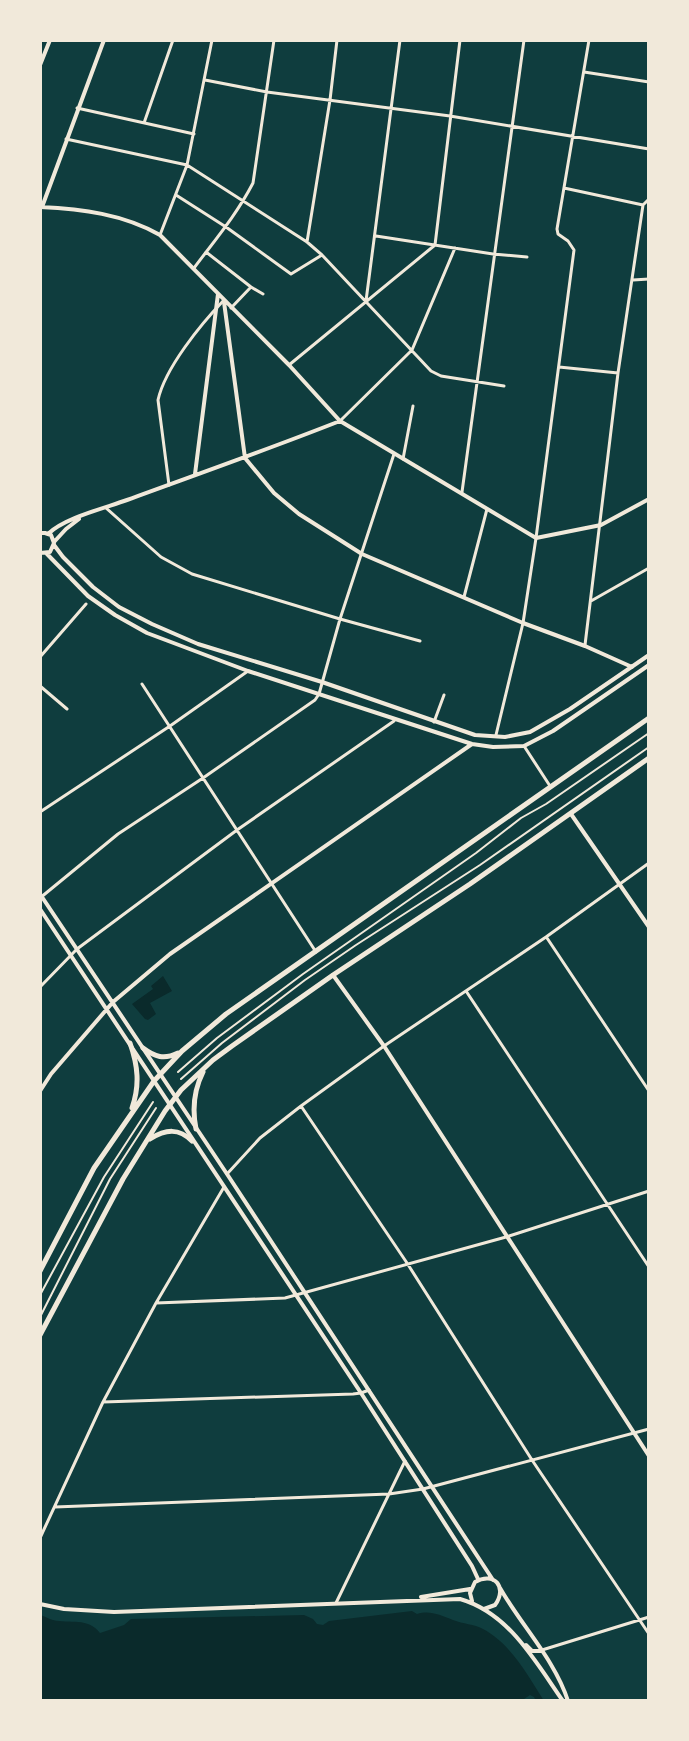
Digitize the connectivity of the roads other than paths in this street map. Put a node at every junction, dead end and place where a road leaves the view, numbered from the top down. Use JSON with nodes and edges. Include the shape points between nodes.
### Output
{"nodes":[{"id":1,"x":50,"y":40,"type":"edge"},
{"id":2,"x":104,"y":40,"type":"edge"},
{"id":3,"x":173,"y":40,"type":"edge"},
{"id":4,"x":212,"y":40,"type":"edge"},
{"id":5,"x":274,"y":40,"type":"edge"},
{"id":6,"x":337,"y":40,"type":"edge"},
{"id":7,"x":400,"y":40,"type":"edge"},
{"id":8,"x":460,"y":40,"type":"edge"},
{"id":9,"x":524,"y":40,"type":"edge"},
{"id":10,"x":589,"y":40,"type":"edge"},
{"id":11,"x":40,"y":65,"type":"edge"},
{"id":12,"x":584,"y":72,"type":"junction"},
{"id":13,"x":205,"y":80,"type":"junction"},
{"id":14,"x":649,"y":82,"type":"edge"},
{"id":15,"x":267,"y":92,"type":"junction"},
{"id":16,"x":330,"y":100,"type":"junction"},
{"id":17,"x":391,"y":107,"type":"junction"},
{"id":18,"x":77,"y":108,"type":"junction"},
{"id":19,"x":450,"y":116,"type":"junction"},
{"id":20,"x":144,"y":123,"type":"junction"},
{"id":21,"x":511,"y":126,"type":"junction"},
{"id":22,"x":194,"y":134,"type":"junction"},
{"id":23,"x":572,"y":137,"type":"junction"},
{"id":24,"x":66,"y":139,"type":"junction"},
{"id":25,"x":649,"y":149,"type":"edge"},
{"id":26,"x":187,"y":165,"type":"junction"},
{"id":27,"x":40,"y":188,"type":"edge"},
{"id":28,"x":563,"y":188,"type":"junction"},
{"id":29,"x":48,"y":191,"type":"junction"},
{"id":30,"x":176,"y":195,"type":"junction"},
{"id":31,"x":649,"y":199,"type":"edge"},
{"id":32,"x":244,"y":200,"type":"junction"},
{"id":33,"x":643,"y":205,"type":"junction"},
{"id":34,"x":41,"y":207,"type":"edge"},
{"id":35,"x":226,"y":227,"type":"junction"},
{"id":36,"x":160,"y":235,"type":"junction"},
{"id":37,"x":375,"y":236,"type":"junction"},
{"id":38,"x":307,"y":242,"type":"junction"},
{"id":39,"x":435,"y":245,"type":"junction"},
{"id":40,"x":455,"y":248,"type":"junction"},
{"id":41,"x":206,"y":252,"type":"junction"},
{"id":42,"x":493,"y":254,"type":"junction"},
{"id":43,"x":322,"y":255,"type":"junction"},
{"id":44,"x":527,"y":257,"type":"dead end"},
{"id":45,"x":193,"y":269,"type":"junction"},
{"id":46,"x":649,"y":279,"type":"edge"},
{"id":47,"x":632,"y":280,"type":"junction"},
{"id":48,"x":251,"y":287,"type":"junction"},
{"id":49,"x":218,"y":294,"type":"junction"},
{"id":50,"x":263,"y":294,"type":"dead end"},
{"id":51,"x":224,"y":300,"type":"junction"},
{"id":52,"x":366,"y":301,"type":"junction"},
{"id":53,"x":217,"y":307,"type":"junction"},
{"id":54,"x":231,"y":308,"type":"junction"},
{"id":55,"x":412,"y":350,"type":"junction"},
{"id":56,"x":289,"y":365,"type":"junction"},
{"id":57,"x":559,"y":367,"type":"junction"},
{"id":58,"x":618,"y":373,"type":"junction"},
{"id":59,"x":477,"y":383,"type":"junction"},
{"id":60,"x":504,"y":386,"type":"dead end"},
{"id":61,"x":413,"y":406,"type":"dead end"},
{"id":62,"x":340,"y":421,"type":"junction"},
{"id":63,"x":394,"y":454,"type":"junction"},
{"id":64,"x":245,"y":458,"type":"junction"},
{"id":65,"x":403,"y":459,"type":"junction"},
{"id":66,"x":195,"y":475,"type":"junction"},
{"id":67,"x":169,"y":485,"type":"junction"},
{"id":68,"x":462,"y":493,"type":"junction"},
{"id":69,"x":649,"y":499,"type":"edge"},
{"id":70,"x":106,"y":508,"type":"junction"},
{"id":71,"x":487,"y":509,"type":"junction"},
{"id":72,"x":85,"y":515,"type":"junction"},
{"id":73,"x":601,"y":525,"type":"junction"},
{"id":74,"x":42,"y":532,"type":"edge"},
{"id":75,"x":536,"y":538,"type":"junction"},
{"id":76,"x":54,"y":543,"type":"junction"},
{"id":77,"x":42,"y":554,"type":"edge"},
{"id":78,"x":362,"y":554,"type":"junction"},
{"id":79,"x":649,"y":568,"type":"edge"},
{"id":80,"x":464,"y":597,"type":"junction"},
{"id":81,"x":591,"y":601,"type":"junction"},
{"id":82,"x":86,"y":604,"type":"dead end"},
{"id":83,"x":340,"y":619,"type":"junction"},
{"id":84,"x":523,"y":623,"type":"junction"},
{"id":85,"x":420,"y":641,"type":"dead end"},
{"id":86,"x":585,"y":646,"type":"junction"},
{"id":87,"x":649,"y":655,"type":"edge"},
{"id":88,"x":40,"y":657,"type":"edge"},
{"id":89,"x":649,"y":665,"type":"edge"},
{"id":90,"x":632,"y":667,"type":"junction"},
{"id":91,"x":248,"y":671,"type":"junction"},
{"id":92,"x":640,"y":671,"type":"junction"},
{"id":93,"x":649,"y":674,"type":"edge"},
{"id":94,"x":322,"y":682,"type":"junction"},
{"id":95,"x":142,"y":684,"type":"dead end"},
{"id":96,"x":40,"y":686,"type":"edge"},
{"id":97,"x":319,"y":694,"type":"junction"},
{"id":98,"x":444,"y":695,"type":"dead end"},
{"id":99,"x":67,"y":709,"type":"dead end"},
{"id":100,"x":649,"y":718,"type":"edge"},
{"id":101,"x":397,"y":719,"type":"junction"},
{"id":102,"x":434,"y":722,"type":"junction"},
{"id":103,"x":170,"y":726,"type":"junction"},
{"id":104,"x":649,"y":733,"type":"edge"},
{"id":105,"x":495,"y":737,"type":"junction"},
{"id":106,"x":472,"y":744,"type":"junction"},
{"id":107,"x":524,"y":746,"type":"junction"},
{"id":108,"x":649,"y":747,"type":"edge"},
{"id":109,"x":649,"y":758,"type":"edge"},
{"id":110,"x":203,"y":778,"type":"junction"},
{"id":111,"x":551,"y":787,"type":"junction"},
{"id":112,"x":40,"y":812,"type":"edge"},
{"id":113,"x":571,"y":814,"type":"junction"},
{"id":114,"x":237,"y":830,"type":"junction"},
{"id":115,"x":649,"y":863,"type":"edge"},
{"id":116,"x":272,"y":884,"type":"junction"},
{"id":117,"x":619,"y":884,"type":"junction"},
{"id":118,"x":40,"y":896,"type":"edge"},
{"id":119,"x":40,"y":909,"type":"edge"},
{"id":120,"x":649,"y":927,"type":"edge"},
{"id":121,"x":546,"y":937,"type":"junction"},
{"id":122,"x":77,"y":949,"type":"junction"},
{"id":123,"x":316,"y":952,"type":"junction"},
{"id":124,"x":70,"y":955,"type":"junction"},
{"id":125,"x":333,"y":975,"type":"junction"},
{"id":126,"x":40,"y":987,"type":"edge"},
{"id":127,"x":466,"y":991,"type":"junction"},
{"id":128,"x":113,"y":1002,"type":"junction"},
{"id":129,"x":107,"y":1009,"type":"junction"},
{"id":130,"x":130,"y":1043,"type":"junction"},
{"id":131,"x":384,"y":1046,"type":"junction"},
{"id":132,"x":143,"y":1048,"type":"junction"},
{"id":133,"x":182,"y":1051,"type":"junction"},
{"id":134,"x":205,"y":1068,"type":"junction"},
{"id":135,"x":178,"y":1072,"type":"dead end"},
{"id":136,"x":160,"y":1074,"type":"junction"},
{"id":137,"x":181,"y":1079,"type":"dead end"},
{"id":138,"x":154,"y":1081,"type":"junction"},
{"id":139,"x":40,"y":1091,"type":"edge"},
{"id":140,"x":649,"y":1091,"type":"edge"},
{"id":141,"x":175,"y":1097,"type":"junction"},
{"id":142,"x":153,"y":1102,"type":"dead end"},
{"id":143,"x":169,"y":1105,"type":"junction"},
{"id":144,"x":301,"y":1106,"type":"junction"},
{"id":145,"x":156,"y":1108,"type":"dead end"},
{"id":146,"x":129,"y":1115,"type":"junction"},
{"id":147,"x":196,"y":1129,"type":"junction"},
{"id":148,"x":192,"y":1141,"type":"junction"},
{"id":149,"x":146,"y":1142,"type":"junction"},
{"id":150,"x":227,"y":1174,"type":"junction"},
{"id":151,"x":224,"y":1187,"type":"junction"},
{"id":152,"x":649,"y":1191,"type":"edge"},
{"id":153,"x":606,"y":1203,"type":"junction"},
{"id":154,"x":506,"y":1237,"type":"junction"},
{"id":155,"x":407,"y":1263,"type":"junction"},
{"id":156,"x":649,"y":1267,"type":"edge"},
{"id":157,"x":40,"y":1271,"type":"edge"},
{"id":158,"x":305,"y":1293,"type":"junction"},
{"id":159,"x":40,"y":1295,"type":"edge"},
{"id":160,"x":295,"y":1295,"type":"junction"},
{"id":161,"x":156,"y":1303,"type":"junction"},
{"id":162,"x":40,"y":1317,"type":"edge"},
{"id":163,"x":40,"y":1335,"type":"edge"},
{"id":164,"x":369,"y":1390,"type":"junction"},
{"id":165,"x":361,"y":1393,"type":"junction"},
{"id":166,"x":103,"y":1402,"type":"junction"},
{"id":167,"x":649,"y":1429,"type":"edge"},
{"id":168,"x":634,"y":1434,"type":"junction"},
{"id":169,"x":649,"y":1456,"type":"edge"},
{"id":170,"x":532,"y":1460,"type":"junction"},
{"id":171,"x":405,"y":1461,"type":"junction"},
{"id":172,"x":432,"y":1486,"type":"junction"},
{"id":173,"x":423,"y":1489,"type":"junction"},
{"id":174,"x":389,"y":1494,"type":"junction"},
{"id":175,"x":55,"y":1507,"type":"junction"},
{"id":176,"x":40,"y":1538,"type":"edge"},
{"id":177,"x":478,"y":1579,"type":"junction"},
{"id":178,"x":493,"y":1580,"type":"junction"},
{"id":179,"x":500,"y":1588,"type":"junction"},
{"id":180,"x":470,"y":1589,"type":"junction"},
{"id":181,"x":407,"y":1600,"type":"junction"},
{"id":182,"x":472,"y":1602,"type":"junction"},
{"id":183,"x":336,"y":1603,"type":"junction"},
{"id":184,"x":40,"y":1604,"type":"edge"},
{"id":185,"x":482,"y":1609,"type":"junction"},
{"id":186,"x":649,"y":1617,"type":"edge"},
{"id":187,"x":639,"y":1620,"type":"junction"},
{"id":188,"x":649,"y":1634,"type":"edge"},
{"id":189,"x":520,"y":1641,"type":"junction"},
{"id":190,"x":541,"y":1651,"type":"junction"},
{"id":191,"x":565,"y":1701,"type":"edge"}],
"edges":[{"from":1,"to":11,"type":"street"},
{"from":2,"to":18,"type":"street"},
{"from":3,"to":20,"type":"street"},
{"from":4,"to":13,"type":"street"},
{"from":5,"to":15,"type":"street"},
{"from":6,"to":16,"type":"street"},
{"from":7,"to":17,"type":"street"},
{"from":8,"to":19,"type":"street"},
{"from":9,"to":21,"type":"street"},
{"from":10,"to":12,"type":"street"},
{"from":12,"to":14,"type":"street"},
{"from":12,"to":23,"type":"street"},
{"from":13,"to":15,"type":"street"},
{"from":13,"to":22,"type":"street"},
{"from":15,"to":16,"type":"street"},
{"from":15,"to":32,"type":"street","via":[[253,183]]},
{"from":16,"to":17,"type":"street"},
{"from":16,"to":38,"type":"street"},
{"from":17,"to":19,"type":"street"},
{"from":17,"to":37,"type":"street"},
{"from":18,"to":20,"type":"street"},
{"from":18,"to":24,"type":"street"},
{"from":19,"to":21,"type":"street"},
{"from":19,"to":39,"type":"street"},
{"from":20,"to":22,"type":"street"},
{"from":21,"to":23,"type":"street"},
{"from":21,"to":42,"type":"street"},
{"from":22,"to":26,"type":"street"},
{"from":23,"to":25,"type":"street"},
{"from":23,"to":28,"type":"street"},
{"from":24,"to":26,"type":"street"},
{"from":24,"to":29,"type":"street"},
{"from":26,"to":30,"type":"street"},
{"from":26,"to":32,"type":"street"},
{"from":27,"to":29,"type":"street"},
{"from":28,"to":33,"type":"street"},
{"from":28,"to":57,"type":"street","via":[[558,234],[574,250]]},
{"from":29,"to":34,"type":"street"},
{"from":30,"to":35,"type":"street"},
{"from":30,"to":36,"type":"street"},
{"from":31,"to":33,"type":"street"},
{"from":32,"to":35,"type":"street"},
{"from":32,"to":38,"type":"street"},
{"from":33,"to":47,"type":"street"},
{"from":34,"to":36,"type":"street","via":[[86,210]]},
{"from":35,"to":41,"type":"street"},
{"from":35,"to":43,"type":"street","via":[[291,274]]},
{"from":36,"to":45,"type":"street"},
{"from":37,"to":39,"type":"street"},
{"from":37,"to":52,"type":"street"},
{"from":38,"to":43,"type":"street"},
{"from":39,"to":40,"type":"street"},
{"from":39,"to":52,"type":"street"},
{"from":40,"to":42,"type":"street"},
{"from":40,"to":55,"type":"street"},
{"from":41,"to":45,"type":"street"},
{"from":41,"to":48,"type":"street"},
{"from":42,"to":44,"type":"street"},
{"from":42,"to":59,"type":"street"},
{"from":43,"to":52,"type":"street"},
{"from":45,"to":49,"type":"street"},
{"from":46,"to":47,"type":"street"},
{"from":47,"to":58,"type":"street"},
{"from":48,"to":50,"type":"street"},
{"from":48,"to":54,"type":"street"},
{"from":49,"to":51,"type":"street"},
{"from":49,"to":53,"type":"street"},
{"from":51,"to":53,"type":"street"},
{"from":51,"to":54,"type":"street"},
{"from":51,"to":64,"type":"street"},
{"from":52,"to":55,"type":"street"},
{"from":52,"to":56,"type":"street"},
{"from":53,"to":66,"type":"street"},
{"from":53,"to":67,"type":"street","via":[[160,388]]},
{"from":54,"to":56,"type":"street"},
{"from":55,"to":59,"type":"street","via":[[431,371]]},
{"from":55,"to":62,"type":"street"},
{"from":56,"to":62,"type":"street"},
{"from":57,"to":58,"type":"street"},
{"from":57,"to":75,"type":"street"},
{"from":58,"to":73,"type":"street"},
{"from":59,"to":60,"type":"street"},
{"from":59,"to":68,"type":"street"},
{"from":61,"to":65,"type":"street"},
{"from":62,"to":63,"type":"street"},
{"from":62,"to":64,"type":"street"},
{"from":63,"to":65,"type":"street"},
{"from":63,"to":78,"type":"street"},
{"from":64,"to":66,"type":"street"},
{"from":64,"to":78,"type":"street","via":[[299,514]]},
{"from":65,"to":68,"type":"street"},
{"from":66,"to":67,"type":"street"},
{"from":67,"to":70,"type":"street"},
{"from":68,"to":71,"type":"street"},
{"from":69,"to":73,"type":"street"},
{"from":70,"to":72,"type":"street"},
{"from":70,"to":83,"type":"street","via":[[161,557],[192,574]]},
{"from":71,"to":75,"type":"street"},
{"from":71,"to":80,"type":"street"},
{"from":72,"to":74,"type":"street"},
{"from":72,"to":76,"type":"street"},
{"from":73,"to":75,"type":"street"},
{"from":73,"to":81,"type":"street"},
{"from":74,"to":76,"type":"street"},
{"from":75,"to":84,"type":"street"},
{"from":76,"to":77,"type":"street"},
{"from":76,"to":94,"type":"street","via":[[119,607],[198,644]]},
{"from":77,"to":91,"type":"street","via":[[88,596],[136,627]]},
{"from":78,"to":80,"type":"street"},
{"from":78,"to":83,"type":"street"},
{"from":79,"to":81,"type":"street"},
{"from":80,"to":84,"type":"street"},
{"from":81,"to":86,"type":"street"},
{"from":82,"to":88,"type":"street"},
{"from":83,"to":85,"type":"street"},
{"from":83,"to":94,"type":"street"},
{"from":84,"to":86,"type":"street"},
{"from":84,"to":105,"type":"street"},
{"from":86,"to":90,"type":"street"},
{"from":87,"to":90,"type":"street"},
{"from":89,"to":92,"type":"street"},
{"from":90,"to":92,"type":"street"},
{"from":90,"to":105,"type":"street","via":[[548,723],[518,736]]},
{"from":91,"to":97,"type":"street"},
{"from":91,"to":103,"type":"street"},
{"from":92,"to":93,"type":"street"},
{"from":92,"to":107,"type":"street"},
{"from":94,"to":97,"type":"street"},
{"from":94,"to":102,"type":"street"},
{"from":95,"to":103,"type":"street"},
{"from":96,"to":99,"type":"street"},
{"from":97,"to":101,"type":"street"},
{"from":97,"to":110,"type":"street"},
{"from":98,"to":102,"type":"street"},
{"from":100,"to":111,"type":"highway"},
{"from":101,"to":106,"type":"street"},
{"from":101,"to":114,"type":"street"},
{"from":102,"to":105,"type":"street"},
{"from":103,"to":110,"type":"street"},
{"from":103,"to":112,"type":"street"},
{"from":104,"to":135,"type":"lane","via":[[303,974]]},
{"from":106,"to":107,"type":"street"},
{"from":106,"to":116,"type":"street"},
{"from":107,"to":111,"type":"street"},
{"from":108,"to":137,"type":"lane","via":[[305,980]]},
{"from":109,"to":113,"type":"highway"},
{"from":110,"to":114,"type":"street"},
{"from":110,"to":118,"type":"street","via":[[118,834]]},
{"from":111,"to":123,"type":"highway"},
{"from":113,"to":117,"type":"street"},
{"from":113,"to":125,"type":"highway"},
{"from":114,"to":116,"type":"street"},
{"from":114,"to":122,"type":"street"},
{"from":115,"to":117,"type":"street"},
{"from":116,"to":123,"type":"street"},
{"from":116,"to":128,"type":"street","via":[[170,954]]},
{"from":117,"to":120,"type":"street"},
{"from":117,"to":121,"type":"street"},
{"from":118,"to":122,"type":"street"},
{"from":119,"to":124,"type":"street"},
{"from":121,"to":127,"type":"street"},
{"from":121,"to":140,"type":"street"},
{"from":122,"to":124,"type":"street"},
{"from":122,"to":128,"type":"street"},
{"from":123,"to":133,"type":"highway"},
{"from":124,"to":126,"type":"street"},
{"from":124,"to":129,"type":"street"},
{"from":125,"to":131,"type":"street"},
{"from":125,"to":134,"type":"highway"},
{"from":127,"to":131,"type":"street"},
{"from":127,"to":153,"type":"street"},
{"from":128,"to":129,"type":"street"},
{"from":128,"to":132,"type":"street"},
{"from":129,"to":130,"type":"street"},
{"from":129,"to":139,"type":"street"},
{"from":130,"to":138,"type":"street"},
{"from":130,"to":146,"type":"highway","via":[[138,1077]]},
{"from":131,"to":144,"type":"street"},
{"from":131,"to":154,"type":"street"},
{"from":132,"to":133,"type":"highway","via":[[159,1057]]},
{"from":132,"to":136,"type":"street"},
{"from":133,"to":136,"type":"highway"},
{"from":134,"to":141,"type":"highway"},
{"from":134,"to":147,"type":"highway","via":[[194,1102]]},
{"from":136,"to":138,"type":"highway"},
{"from":136,"to":141,"type":"street"},
{"from":138,"to":143,"type":"street"},
{"from":138,"to":146,"type":"highway"},
{"from":141,"to":143,"type":"highway"},
{"from":141,"to":147,"type":"street"},
{"from":142,"to":159,"type":"lane","via":[[104,1177]]},
{"from":143,"to":148,"type":"street"},
{"from":143,"to":149,"type":"highway"},
{"from":144,"to":150,"type":"street","via":[[260,1138]]},
{"from":144,"to":155,"type":"street"},
{"from":145,"to":162,"type":"lane","via":[[122,1157]]},
{"from":146,"to":157,"type":"highway","via":[[94,1168]]},
{"from":147,"to":150,"type":"street"},
{"from":148,"to":149,"type":"highway","via":[[174,1130]]},
{"from":148,"to":151,"type":"street"},
{"from":149,"to":163,"type":"highway"},
{"from":150,"to":158,"type":"street"},
{"from":151,"to":160,"type":"street"},
{"from":151,"to":161,"type":"street"},
{"from":152,"to":153,"type":"street"},
{"from":153,"to":154,"type":"street"},
{"from":153,"to":156,"type":"street"},
{"from":154,"to":155,"type":"street"},
{"from":154,"to":168,"type":"street"},
{"from":155,"to":158,"type":"street"},
{"from":155,"to":170,"type":"street"},
{"from":158,"to":160,"type":"street"},
{"from":158,"to":164,"type":"street"},
{"from":160,"to":161,"type":"street"},
{"from":160,"to":165,"type":"street"},
{"from":161,"to":166,"type":"street"},
{"from":164,"to":165,"type":"street"},
{"from":164,"to":172,"type":"street"},
{"from":165,"to":166,"type":"street"},
{"from":165,"to":171,"type":"street"},
{"from":166,"to":175,"type":"street"},
{"from":167,"to":168,"type":"street"},
{"from":168,"to":169,"type":"street"},
{"from":168,"to":170,"type":"street"},
{"from":170,"to":172,"type":"street"},
{"from":170,"to":187,"type":"street"},
{"from":171,"to":173,"type":"street"},
{"from":171,"to":174,"type":"street"},
{"from":172,"to":173,"type":"street"},
{"from":172,"to":178,"type":"street"},
{"from":173,"to":174,"type":"street"},
{"from":173,"to":177,"type":"street"},
{"from":174,"to":175,"type":"street"},
{"from":174,"to":183,"type":"street"},
{"from":175,"to":176,"type":"street"},
{"from":177,"to":178,"type":"street"},
{"from":177,"to":180,"type":"street"},
{"from":178,"to":179,"type":"street"},
{"from":179,"to":185,"type":"street","via":[[499,1602]]},
{"from":179,"to":190,"type":"street"},
{"from":180,"to":181,"type":"street"},
{"from":180,"to":182,"type":"street"},
{"from":181,"to":182,"type":"street"},
{"from":181,"to":183,"type":"street"},
{"from":182,"to":185,"type":"street"},
{"from":183,"to":184,"type":"street","via":[[114,1612]]},
{"from":185,"to":189,"type":"street"},
{"from":186,"to":187,"type":"street"},
{"from":187,"to":188,"type":"street"},
{"from":187,"to":190,"type":"street"},
{"from":189,"to":190,"type":"street"},
{"from":189,"to":191,"type":"street"},
{"from":190,"to":191,"type":"street"}]}
